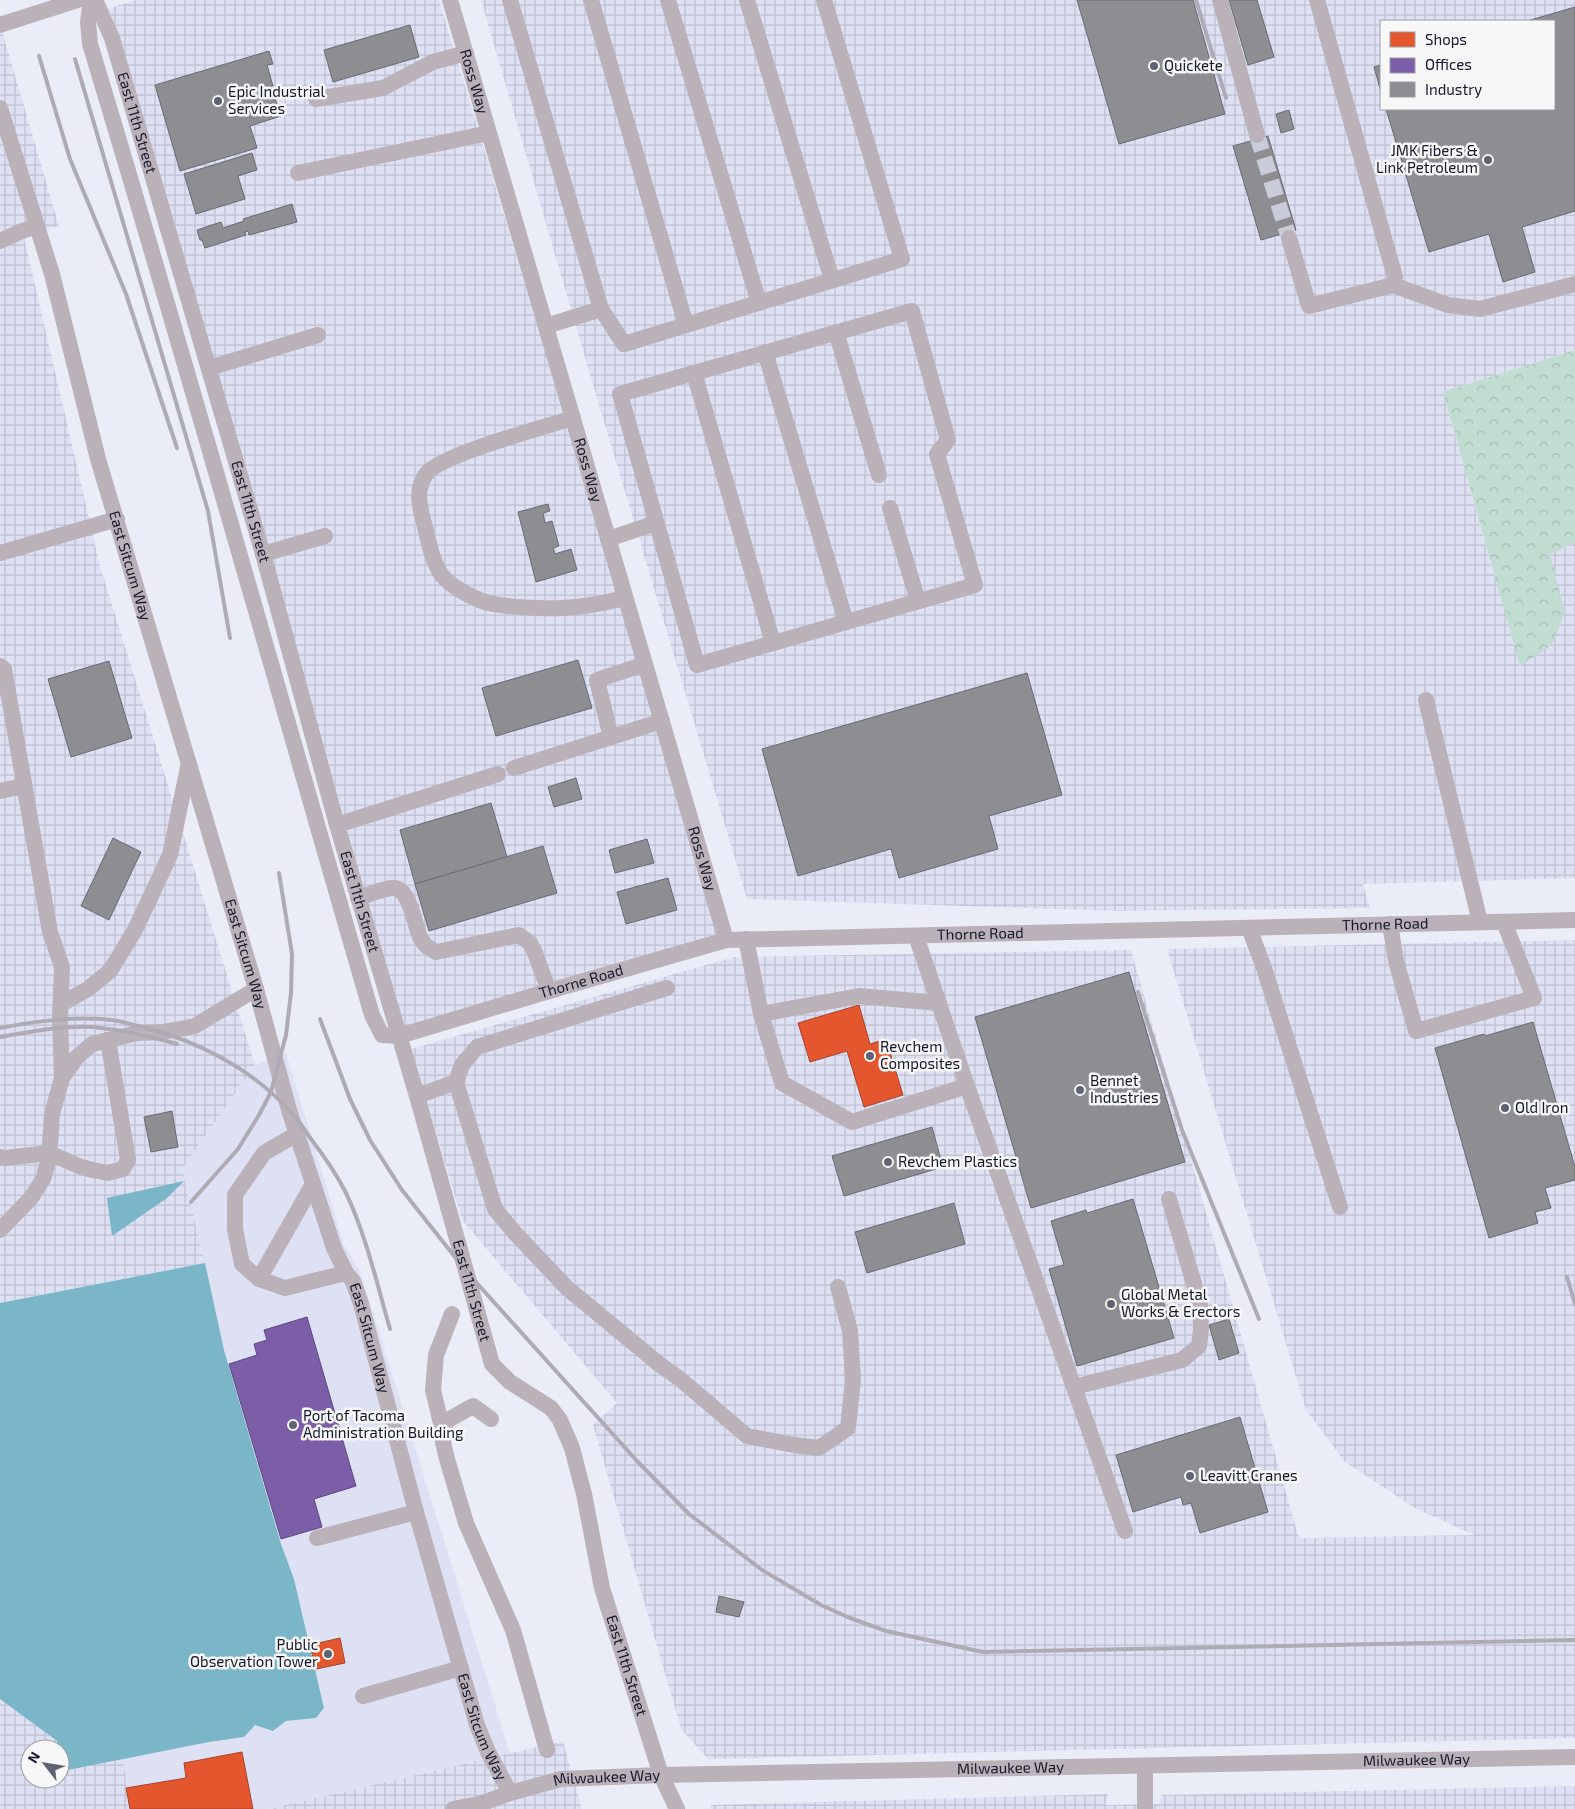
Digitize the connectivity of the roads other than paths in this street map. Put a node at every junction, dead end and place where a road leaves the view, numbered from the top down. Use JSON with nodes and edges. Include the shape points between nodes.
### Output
{"nodes":[{"id":1,"x":78,"y":0,"type":"edge"},
{"id":2,"x":93,"y":0,"type":"edge"},
{"id":3,"x":450,"y":0,"type":"edge"},
{"id":4,"x":510,"y":0,"type":"edge"},
{"id":5,"x":591,"y":0,"type":"edge"},
{"id":6,"x":668,"y":0,"type":"edge"},
{"id":7,"x":748,"y":0,"type":"edge"},
{"id":8,"x":824,"y":0,"type":"edge"},
{"id":9,"x":1220,"y":0,"type":"edge"},
{"id":10,"x":1317,"y":0,"type":"edge"},
{"id":11,"x":0,"y":25,"type":"edge"},
{"id":12,"x":466,"y":53,"type":"junction"},
{"id":13,"x":316,"y":99,"type":"dead end"},
{"id":14,"x":0,"y":108,"type":"edge"},
{"id":15,"x":489,"y":133,"type":"junction"},
{"id":16,"x":1257,"y":135,"type":"tunnel mouth"},
{"id":17,"x":298,"y":173,"type":"dead end"},
{"id":18,"x":37,"y":226,"type":"junction"},
{"id":19,"x":1289,"y":238,"type":"tunnel mouth"},
{"id":20,"x":0,"y":241,"type":"edge"},
{"id":21,"x":832,"y":280,"type":"junction"},
{"id":22,"x":1575,"y":284,"type":"edge"},
{"id":23,"x":1392,"y":285,"type":"junction"},
{"id":24,"x":759,"y":303,"type":"junction"},
{"id":25,"x":601,"y":309,"type":"junction"},
{"id":26,"x":686,"y":325,"type":"junction"},
{"id":27,"x":546,"y":326,"type":"junction"},
{"id":28,"x":836,"y":332,"type":"junction"},
{"id":29,"x":318,"y":335,"type":"dead end"},
{"id":30,"x":765,"y":352,"type":"junction"},
{"id":31,"x":209,"y":368,"type":"junction"},
{"id":32,"x":694,"y":373,"type":"junction"},
{"id":33,"x":573,"y":418,"type":"junction"},
{"id":34,"x":879,"y":475,"type":"dead end"},
{"id":35,"x":890,"y":508,"type":"dead end"},
{"id":36,"x":117,"y":519,"type":"junction"},
{"id":37,"x":656,"y":523,"type":"junction"},
{"id":38,"x":324,"y":536,"type":"dead end"},
{"id":39,"x":608,"y":539,"type":"junction"},
{"id":40,"x":0,"y":554,"type":"edge"},
{"id":41,"x":263,"y":554,"type":"junction"},
{"id":42,"x":626,"y":598,"type":"junction"},
{"id":43,"x":918,"y":601,"type":"junction"},
{"id":44,"x":846,"y":622,"type":"junction"},
{"id":45,"x":774,"y":643,"type":"junction"},
{"id":46,"x":645,"y":664,"type":"junction"},
{"id":47,"x":0,"y":666,"type":"edge"},
{"id":48,"x":1426,"y":700,"type":"dead end"},
{"id":49,"x":662,"y":722,"type":"junction"},
{"id":50,"x":612,"y":737,"type":"junction"},
{"id":51,"x":188,"y":762,"type":"junction"},
{"id":52,"x":514,"y":768,"type":"dead end"},
{"id":53,"x":498,"y":774,"type":"dead end"},
{"id":54,"x":24,"y":786,"type":"junction"},
{"id":55,"x":0,"y":792,"type":"edge"},
{"id":56,"x":337,"y":825,"type":"junction"},
{"id":57,"x":358,"y":898,"type":"junction"},
{"id":58,"x":1575,"y":920,"type":"edge"},
{"id":59,"x":1480,"y":922,"type":"junction"},
{"id":60,"x":1504,"y":922,"type":"junction"},
{"id":61,"x":1390,"y":924,"type":"junction"},
{"id":62,"x":1249,"y":928,"type":"junction"},
{"id":63,"x":916,"y":936,"type":"junction"},
{"id":64,"x":746,"y":939,"type":"junction"},
{"id":65,"x":726,"y":940,"type":"junction"},
{"id":66,"x":667,"y":988,"type":"dead end"},
{"id":67,"x":256,"y":989,"type":"junction"},
{"id":68,"x":549,"y":991,"type":"junction"},
{"id":69,"x":939,"y":1003,"type":"junction"},
{"id":70,"x":61,"y":1004,"type":"junction"},
{"id":71,"x":761,"y":1014,"type":"junction"},
{"id":72,"x":399,"y":1036,"type":"junction"},
{"id":73,"x":108,"y":1040,"type":"junction"},
{"id":74,"x":62,"y":1078,"type":"junction"},
{"id":75,"x":456,"y":1082,"type":"junction"},
{"id":76,"x":967,"y":1086,"type":"junction"},
{"id":77,"x":417,"y":1096,"type":"junction"},
{"id":78,"x":297,"y":1134,"type":"junction"},
{"id":79,"x":50,"y":1153,"type":"junction"},
{"id":80,"x":0,"y":1157,"type":"edge"},
{"id":81,"x":313,"y":1184,"type":"junction"},
{"id":82,"x":1169,"y":1198,"type":"dead end"},
{"id":83,"x":1340,"y":1207,"type":"dead end"},
{"id":84,"x":0,"y":1230,"type":"edge"},
{"id":85,"x":346,"y":1273,"type":"junction"},
{"id":86,"x":259,"y":1279,"type":"junction"},
{"id":87,"x":838,"y":1286,"type":"dead end"},
{"id":88,"x":452,"y":1314,"type":"dead end"},
{"id":89,"x":1074,"y":1387,"type":"junction"},
{"id":90,"x":491,"y":1419,"type":"dead end"},
{"id":91,"x":443,"y":1432,"type":"junction"},
{"id":92,"x":416,"y":1512,"type":"junction"},
{"id":93,"x":1125,"y":1531,"type":"dead end"},
{"id":94,"x":317,"y":1538,"type":"dead end"},
{"id":95,"x":461,"y":1668,"type":"junction"},
{"id":96,"x":363,"y":1696,"type":"dead end"},
{"id":97,"x":547,"y":1750,"type":"dead end"},
{"id":98,"x":1575,"y":1757,"type":"edge"},
{"id":99,"x":1145,"y":1766,"type":"junction"},
{"id":100,"x":661,"y":1775,"type":"junction"},
{"id":101,"x":510,"y":1793,"type":"junction"},
{"id":102,"x":453,"y":1809,"type":"edge"},
{"id":103,"x":677,"y":1809,"type":"edge"},
{"id":104,"x":1145,"y":1809,"type":"edge"}],
"edges":[{"from":1,"to":11,"type":"street"},
{"from":2,"to":31,"type":"street","name":"East 11th Street","via":[[112,38]]},
{"from":2,"to":72,"type":"street","via":[[88,22],[90,44],[254,598],[372,1015],[382,1035]]},
{"from":3,"to":12,"type":"street","name":"Ross Way"},
{"from":4,"to":25,"type":"street"},
{"from":5,"to":26,"type":"street"},
{"from":6,"to":24,"type":"street"},
{"from":7,"to":21,"type":"street"},
{"from":8,"to":21,"type":"street","via":[[902,259]]},
{"from":9,"to":16,"type":"street"},
{"from":10,"to":23,"type":"street","via":[[1395,277]]},
{"from":12,"to":13,"type":"street","via":[[433,62],[382,88]]},
{"from":12,"to":15,"type":"street","name":"Ross Way"},
{"from":14,"to":18,"type":"street","name":"East Sitcum Way"},
{"from":15,"to":17,"type":"street"},
{"from":15,"to":27,"type":"street","name":"Ross Way"},
{"from":18,"to":20,"type":"street"},
{"from":18,"to":36,"type":"street","name":"East Sitcum Way"},
{"from":19,"to":23,"type":"street","via":[[1309,306]]},
{"from":21,"to":24,"type":"street"},
{"from":22,"to":23,"type":"street","via":[[1480,309],[1448,305]]},
{"from":24,"to":26,"type":"street"},
{"from":25,"to":26,"type":"street","via":[[624,344]]},
{"from":25,"to":27,"type":"street"},
{"from":27,"to":33,"type":"street","name":"Ross Way"},
{"from":28,"to":30,"type":"street"},
{"from":28,"to":34,"type":"street"},
{"from":28,"to":43,"type":"street","via":[[912,311],[948,440],[938,454],[975,585]]},
{"from":29,"to":31,"type":"street"},
{"from":30,"to":32,"type":"street"},
{"from":30,"to":44,"type":"street"},
{"from":31,"to":41,"type":"street","name":"East 11th Street"},
{"from":32,"to":37,"type":"street","via":[[620,394]]},
{"from":32,"to":45,"type":"street"},
{"from":33,"to":39,"type":"street","name":"Ross Way"},
{"from":33,"to":42,"type":"street","via":[[444,461],[428,472],[420,486],[419,505],[433,559],[442,575],[484,602],[561,608]]},
{"from":35,"to":43,"type":"street"},
{"from":36,"to":40,"type":"street"},
{"from":36,"to":51,"type":"street","name":"East Sitcum Way"},
{"from":37,"to":39,"type":"street"},
{"from":37,"to":45,"type":"street","via":[[698,666]]},
{"from":38,"to":41,"type":"street"},
{"from":39,"to":42,"type":"street","name":"Ross Way"},
{"from":41,"to":56,"type":"street","name":"East 11th Street"},
{"from":42,"to":46,"type":"street","name":"Ross Way"},
{"from":43,"to":44,"type":"street"},
{"from":44,"to":45,"type":"street"},
{"from":46,"to":49,"type":"street","name":"Ross Way"},
{"from":46,"to":50,"type":"street","via":[[597,680]]},
{"from":47,"to":54,"type":"street","via":[[4,669]]},
{"from":48,"to":59,"type":"street"},
{"from":49,"to":50,"type":"street"},
{"from":49,"to":65,"type":"street","name":"Ross Way"},
{"from":50,"to":52,"type":"street"},
{"from":51,"to":67,"type":"street","name":"East Sitcum Way"},
{"from":51,"to":70,"type":"street","via":[[170,856],[135,930],[110,971],[88,989]]},
{"from":53,"to":56,"type":"street"},
{"from":54,"to":55,"type":"street"},
{"from":54,"to":70,"type":"street","via":[[50,932],[62,966]]},
{"from":56,"to":57,"type":"street","name":"East 11th Street"},
{"from":57,"to":68,"type":"street","via":[[394,888],[403,891],[420,938],[436,952],[519,935],[530,943]]},
{"from":57,"to":72,"type":"street","name":"East 11th Street"},
{"from":58,"to":60,"type":"street","name":"Thorne Road"},
{"from":59,"to":60,"type":"street","name":"Thorne Road"},
{"from":59,"to":61,"type":"street","name":"Thorne Road"},
{"from":60,"to":61,"type":"street","via":[[1534,998],[1416,1031],[1396,961]]},
{"from":61,"to":62,"type":"street","name":"Thorne Road"},
{"from":62,"to":63,"type":"street","name":"Thorne Road"},
{"from":62,"to":83,"type":"street"},
{"from":63,"to":64,"type":"street","name":"Thorne Road"},
{"from":63,"to":69,"type":"street"},
{"from":64,"to":65,"type":"street","name":"Thorne Road"},
{"from":64,"to":71,"type":"street"},
{"from":65,"to":68,"type":"street","name":"Thorne Road"},
{"from":66,"to":75,"type":"street","via":[[477,1047],[462,1065]]},
{"from":67,"to":73,"type":"street","via":[[195,1026]]},
{"from":67,"to":78,"type":"street","name":"East Sitcum Way"},
{"from":68,"to":72,"type":"street","name":"Thorne Road"},
{"from":69,"to":71,"type":"street","via":[[860,996]]},
{"from":69,"to":76,"type":"street"},
{"from":70,"to":74,"type":"street"},
{"from":71,"to":76,"type":"street","via":[[782,1082],[852,1122]]},
{"from":72,"to":77,"type":"street","name":"East 11th Street"},
{"from":73,"to":74,"type":"street","via":[[92,1044],[77,1057]]},
{"from":73,"to":79,"type":"street","via":[[128,1160],[123,1169],[108,1173],[81,1167]]},
{"from":74,"to":79,"type":"street","via":[[52,1114]]},
{"from":75,"to":77,"type":"street"},
{"from":75,"to":87,"type":"street","via":[[495,1209],[566,1288],[747,1436],[819,1448],[848,1428],[853,1379],[850,1332]]},
{"from":76,"to":89,"type":"street"},
{"from":77,"to":100,"type":"street","name":"East 11th Street","via":[[492,1364],[510,1382],[551,1408],[572,1448],[602,1588]]},
{"from":78,"to":81,"type":"street","name":"East Sitcum Way"},
{"from":78,"to":86,"type":"street","via":[[264,1153],[235,1195],[235,1229],[242,1264]]},
{"from":79,"to":80,"type":"street"},
{"from":79,"to":84,"type":"street","via":[[43,1179]]},
{"from":81,"to":85,"type":"street","name":"East Sitcum Way","via":[[334,1248]]},
{"from":81,"to":86,"type":"street"},
{"from":82,"to":89,"type":"street","via":[[1200,1304],[1199,1346],[1182,1360]]},
{"from":85,"to":86,"type":"street","via":[[284,1288]]},
{"from":85,"to":92,"type":"street","name":"East Sitcum Way","via":[[361,1304]]},
{"from":88,"to":91,"type":"street","name":"East 11th Street","via":[[436,1354],[433,1390]]},
{"from":89,"to":93,"type":"street"},
{"from":90,"to":91,"type":"street","via":[[473,1406],[448,1420]]},
{"from":91,"to":97,"type":"street","name":"East 11th Street","via":[[446,1459],[466,1523],[513,1630]]},
{"from":92,"to":94,"type":"street"},
{"from":92,"to":95,"type":"street","name":"East Sitcum Way"},
{"from":95,"to":96,"type":"street"},
{"from":95,"to":101,"type":"street","name":"East Sitcum Way","via":[[477,1725]]},
{"from":98,"to":99,"type":"street","name":"Milwaukee Way"},
{"from":99,"to":100,"type":"street","name":"Milwaukee Way"},
{"from":99,"to":104,"type":"street"},
{"from":100,"to":101,"type":"street","name":"Milwaukee Way","via":[[561,1779]]},
{"from":100,"to":103,"type":"street","name":"East 11th Street"},
{"from":101,"to":102,"type":"street","name":"Milwaukee Way"}]}
